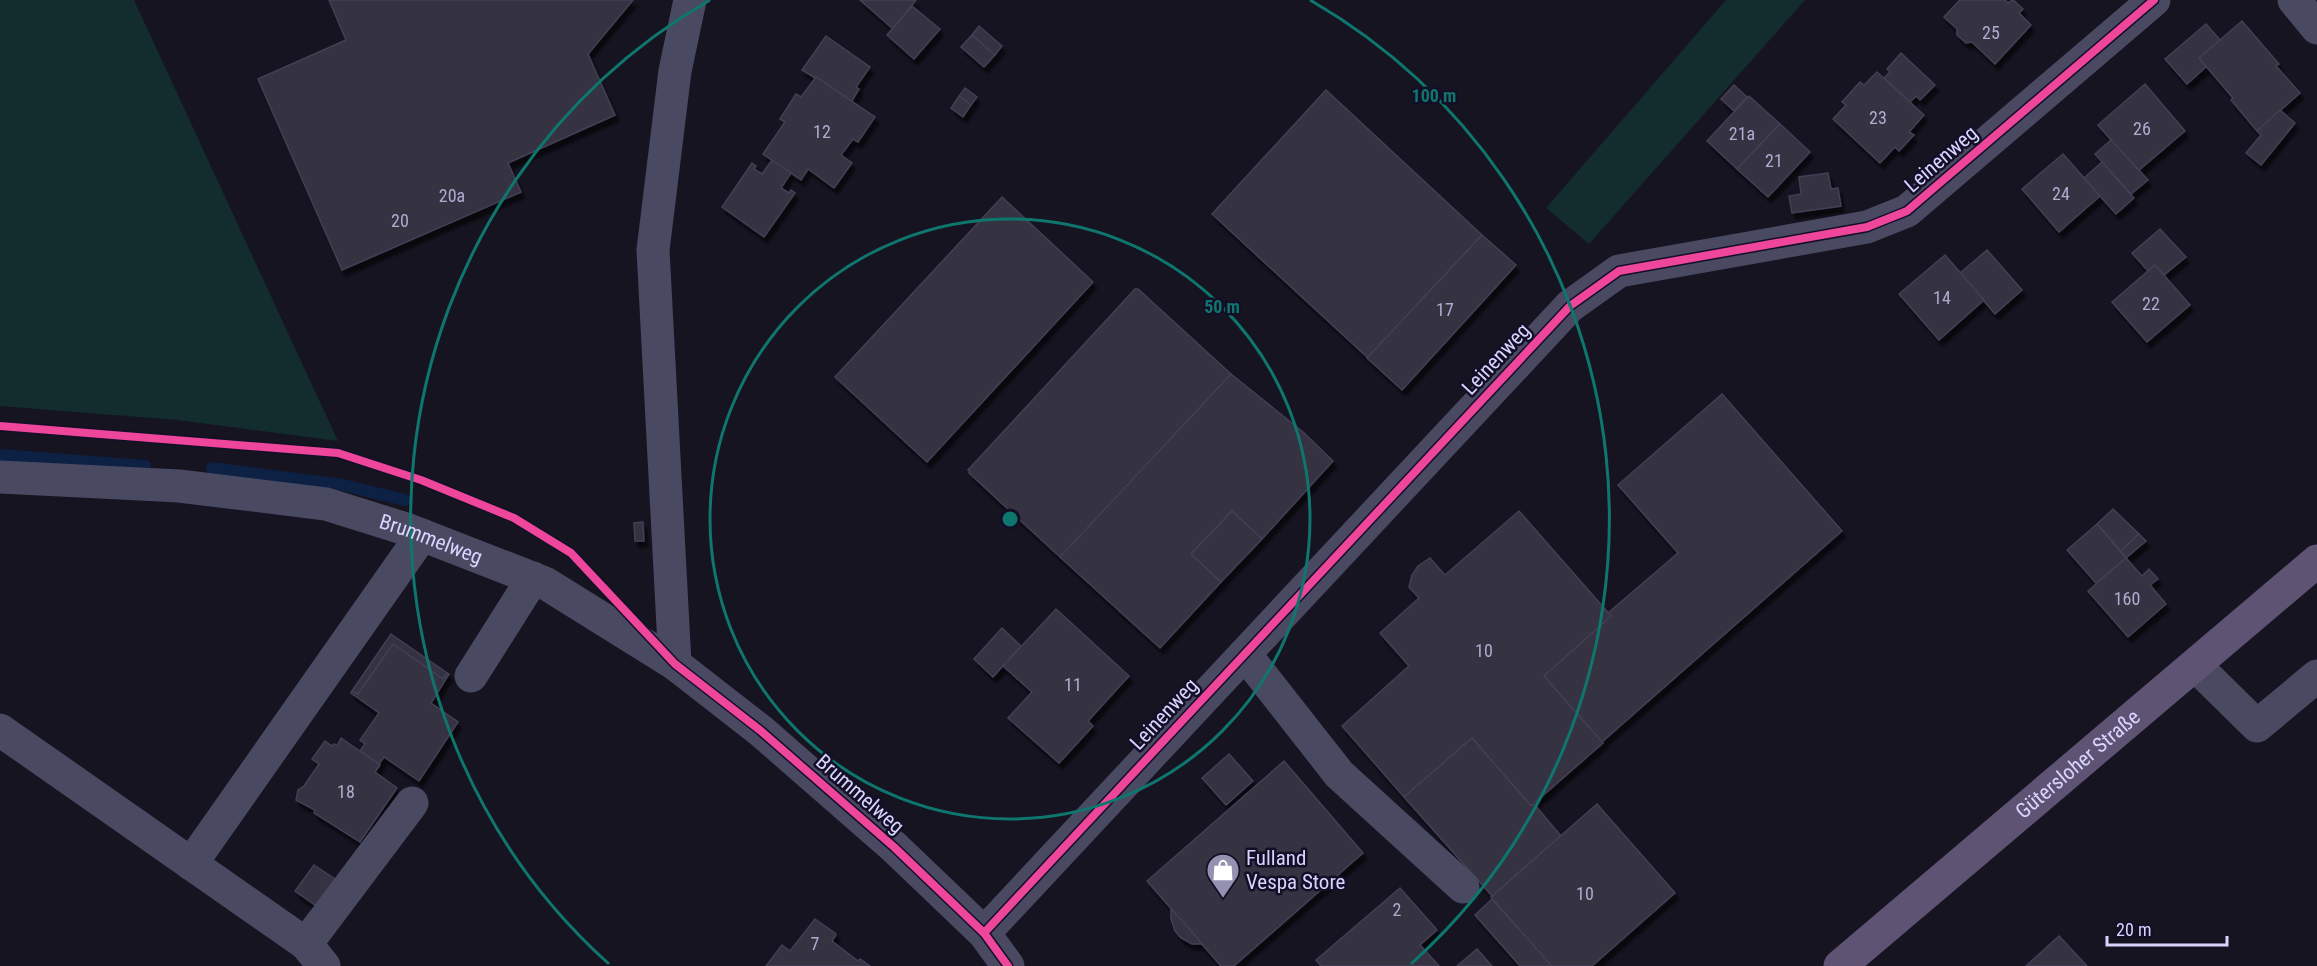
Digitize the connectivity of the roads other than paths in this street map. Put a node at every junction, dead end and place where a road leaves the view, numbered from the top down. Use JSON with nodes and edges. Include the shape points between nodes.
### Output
{"nodes":[{"id":1,"x":690,"y":0,"type":"edge"},
{"id":2,"x":2154,"y":0,"type":"edge"},
{"id":3,"x":2294,"y":0,"type":"edge"},
{"id":4,"x":2317,"y":28,"type":"edge"},
{"id":5,"x":0,"y":477,"type":"edge"},
{"id":6,"x":422,"y":535,"type":"junction"},
{"id":7,"x":2317,"y":561,"type":"edge"},
{"id":8,"x":533,"y":578,"type":"junction"},
{"id":9,"x":1245,"y":654,"type":"junction"},
{"id":10,"x":675,"y":664,"type":"junction"},
{"id":11,"x":2196,"y":666,"type":"junction"},
{"id":12,"x":471,"y":676,"type":"dead end"},
{"id":13,"x":2317,"y":676,"type":"edge"},
{"id":14,"x":0,"y":730,"type":"edge"},
{"id":15,"x":412,"y":803,"type":"dead end"},
{"id":16,"x":191,"y":864,"type":"junction"},
{"id":17,"x":1463,"y":887,"type":"dead end"},
{"id":18,"x":984,"y":933,"type":"junction"},
{"id":19,"x":315,"y":955,"type":"edge"},
{"id":20,"x":1008,"y":966,"type":"edge"},
{"id":21,"x":1840,"y":966,"type":"edge"}],
"edges":[{"from":1,"to":10,"type":"street","via":[[675,71],[653,250]]},
{"from":2,"to":9,"type":"street","name":"Leinenweg","via":[[1907,211],[1867,227],[1619,271],[1576,302]]},
{"from":3,"to":4,"type":"street"},
{"from":5,"to":6,"type":"street","name":"Brummelweg","via":[[179,486],[326,504]]},
{"from":6,"to":8,"type":"street","name":"Brummelweg"},
{"from":6,"to":16,"type":"street"},
{"from":7,"to":11,"type":"main road","name":"Gütersloher Straße"},
{"from":8,"to":10,"type":"street","name":"Brummelweg"},
{"from":8,"to":12,"type":"street"},
{"from":9,"to":17,"type":"street","via":[[1339,774]]},
{"from":9,"to":18,"type":"street","name":"Leinenweg"},
{"from":10,"to":18,"type":"street","name":"Brummelweg","via":[[770,739],[894,847]]},
{"from":11,"to":13,"type":"street","via":[[2257,726]]},
{"from":11,"to":21,"type":"main road","name":"Gütersloher Straße"},
{"from":14,"to":16,"type":"street"},
{"from":15,"to":19,"type":"street"},
{"from":16,"to":19,"type":"street"},
{"from":18,"to":20,"type":"street","name":"Brummelweg"}]}
